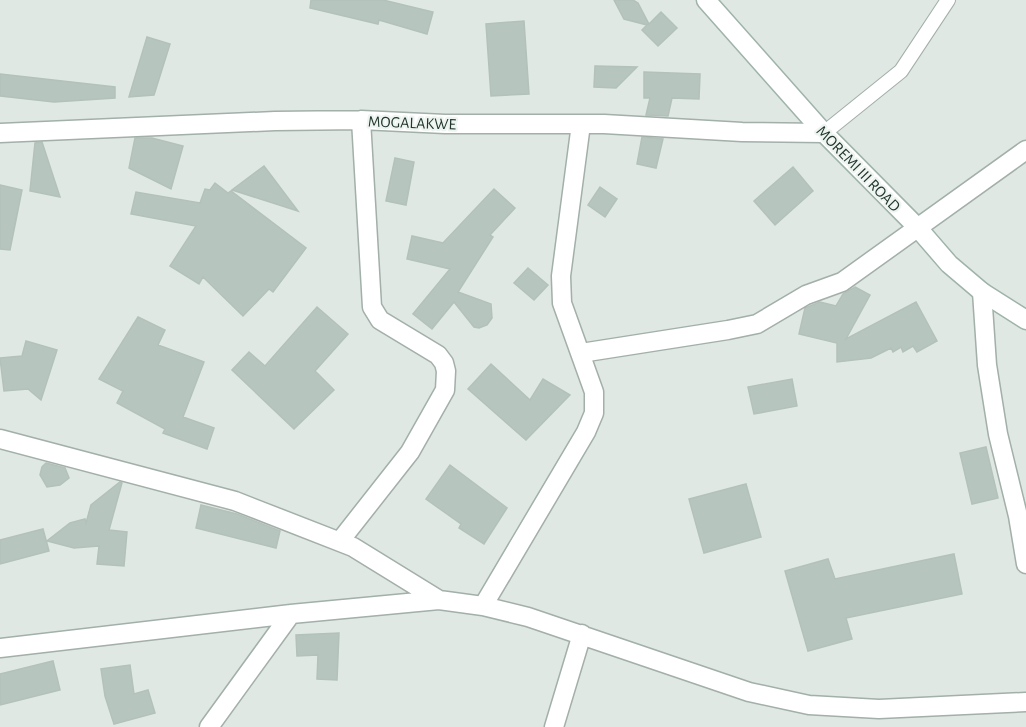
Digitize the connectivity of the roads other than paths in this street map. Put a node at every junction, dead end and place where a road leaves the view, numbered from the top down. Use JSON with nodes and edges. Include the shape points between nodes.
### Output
{"nodes":[{"id":1,"x":706,"y":0,"type":"edge"},
{"id":2,"x":948,"y":0,"type":"edge"},
{"id":3,"x":361,"y":120,"type":"junction"},
{"id":4,"x":581,"y":124,"type":"junction"},
{"id":5,"x":824,"y":132,"type":"junction"},
{"id":6,"x":0,"y":133,"type":"edge"},
{"id":7,"x":1026,"y":150,"type":"edge"},
{"id":8,"x":917,"y":227,"type":"junction"},
{"id":9,"x":982,"y":292,"type":"junction"},
{"id":10,"x":1026,"y":320,"type":"edge"},
{"id":11,"x":581,"y":353,"type":"junction"},
{"id":12,"x":0,"y":439,"type":"edge"},
{"id":13,"x":340,"y":541,"type":"junction"},
{"id":14,"x":1026,"y":564,"type":"edge"},
{"id":15,"x":439,"y":600,"type":"junction"},
{"id":16,"x":483,"y":606,"type":"junction"},
{"id":17,"x":291,"y":614,"type":"junction"},
{"id":18,"x":582,"y":634,"type":"junction"},
{"id":19,"x":0,"y":648,"type":"edge"},
{"id":20,"x":1026,"y":702,"type":"edge"},
{"id":21,"x":209,"y":727,"type":"edge"},
{"id":22,"x":554,"y":727,"type":"edge"}],
"edges":[{"from":1,"to":5,"type":"street","name":"MOREMI III ROAD"},
{"from":2,"to":5,"type":"lane","via":[[901,71]]},
{"from":3,"to":4,"type":"street","name":"MOGALAKWE"},
{"from":3,"to":6,"type":"street","name":"MOGALAKWE"},
{"from":3,"to":13,"type":"street","via":[[372,307],[380,320],[438,355],[446,372],[445,390],[410,452]]},
{"from":4,"to":5,"type":"street","name":"MOGALAKWE"},
{"from":4,"to":11,"type":"street","via":[[561,276],[562,303]]},
{"from":5,"to":8,"type":"street","name":"MOREMI III ROAD"},
{"from":7,"to":8,"type":"street"},
{"from":8,"to":9,"type":"street","name":"MOREMI III ROAD","via":[[949,264]]},
{"from":8,"to":11,"type":"street","via":[[842,282],[806,295],[757,324]]},
{"from":9,"to":10,"type":"street","name":"MOREMI III ROAD"},
{"from":9,"to":14,"type":"street","via":[[987,365],[998,434]]},
{"from":11,"to":16,"type":"street","via":[[594,392],[594,413]]},
{"from":12,"to":13,"type":"street","via":[[235,501]]},
{"from":13,"to":15,"type":"street"},
{"from":15,"to":16,"type":"street"},
{"from":15,"to":17,"type":"street"},
{"from":16,"to":18,"type":"street"},
{"from":17,"to":19,"type":"street"},
{"from":17,"to":21,"type":"street"},
{"from":18,"to":20,"type":"street","via":[[749,692],[809,705],[879,710]]},
{"from":18,"to":22,"type":"street"}]}
